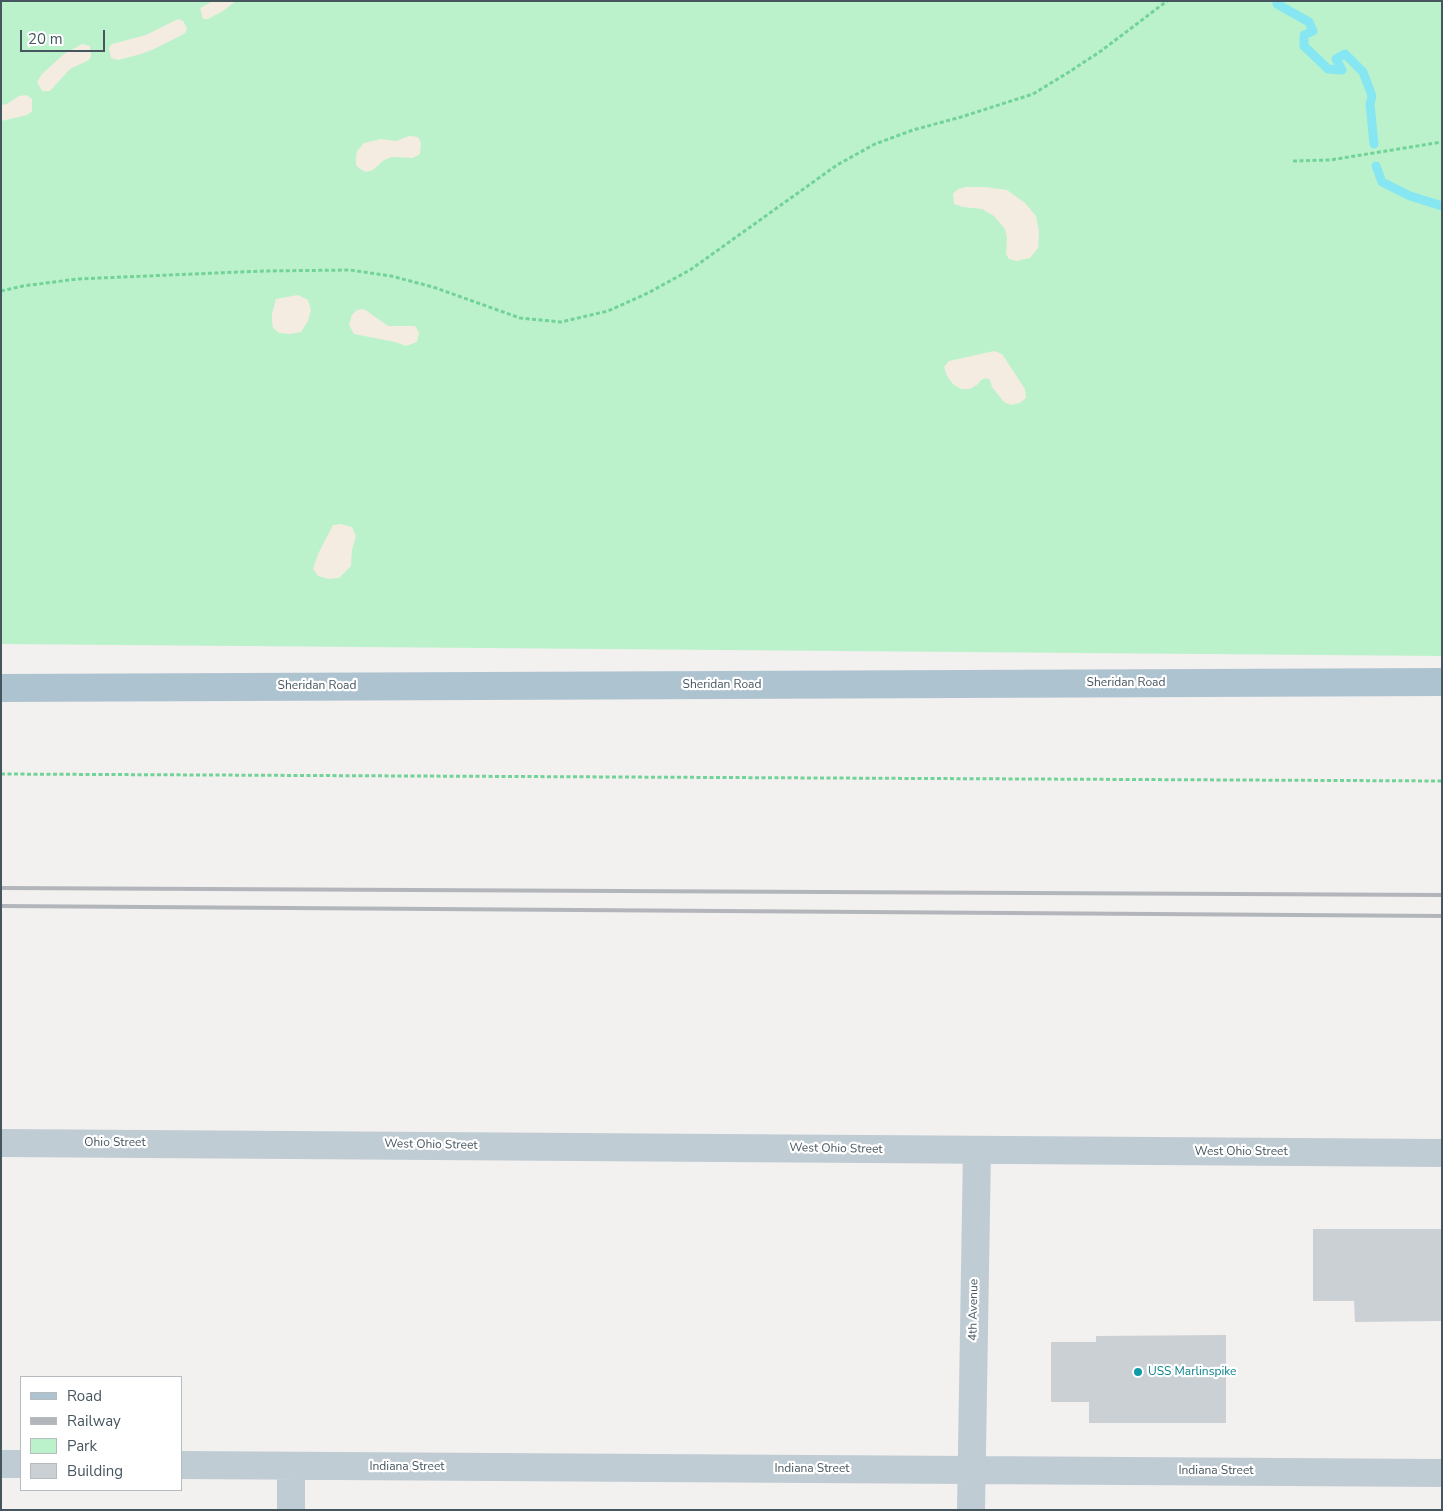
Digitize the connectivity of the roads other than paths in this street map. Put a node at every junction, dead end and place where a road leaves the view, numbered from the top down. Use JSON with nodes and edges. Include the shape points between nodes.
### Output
{"nodes":[{"id":1,"x":1442,"y":682,"type":"edge"},
{"id":2,"x":1,"y":688,"type":"edge"},
{"id":3,"x":1,"y":1143,"type":"edge"},
{"id":4,"x":230,"y":1143,"type":"joint"},
{"id":5,"x":977,"y":1150,"type":"junction"},
{"id":6,"x":1442,"y":1153,"type":"edge"},
{"id":7,"x":1,"y":1464,"type":"edge"},
{"id":8,"x":20,"y":1464,"type":"edge"},
{"id":9,"x":182,"y":1465,"type":"edge"},
{"id":10,"x":291,"y":1466,"type":"junction"},
{"id":11,"x":972,"y":1470,"type":"junction"},
{"id":12,"x":1442,"y":1473,"type":"edge"},
{"id":13,"x":291,"y":1510,"type":"edge"},
{"id":14,"x":971,"y":1510,"type":"edge"}],
"edges":[{"from":1,"to":2,"type":"main road","name":"Sheridan Road"},
{"from":3,"to":4,"type":"street","name":"Ohio Street"},
{"from":4,"to":5,"type":"street","name":"West Ohio Street"},
{"from":5,"to":6,"type":"street","name":"West Ohio Street"},
{"from":5,"to":11,"type":"street","name":"4th Avenue"},
{"from":7,"to":8,"type":"street"},
{"from":9,"to":10,"type":"street","name":"Indiana Street"},
{"from":10,"to":11,"type":"street","name":"Indiana Street"},
{"from":10,"to":13,"type":"street"},
{"from":11,"to":12,"type":"street","name":"Indiana Street"},
{"from":11,"to":14,"type":"street","name":"4th Avenue"}]}
